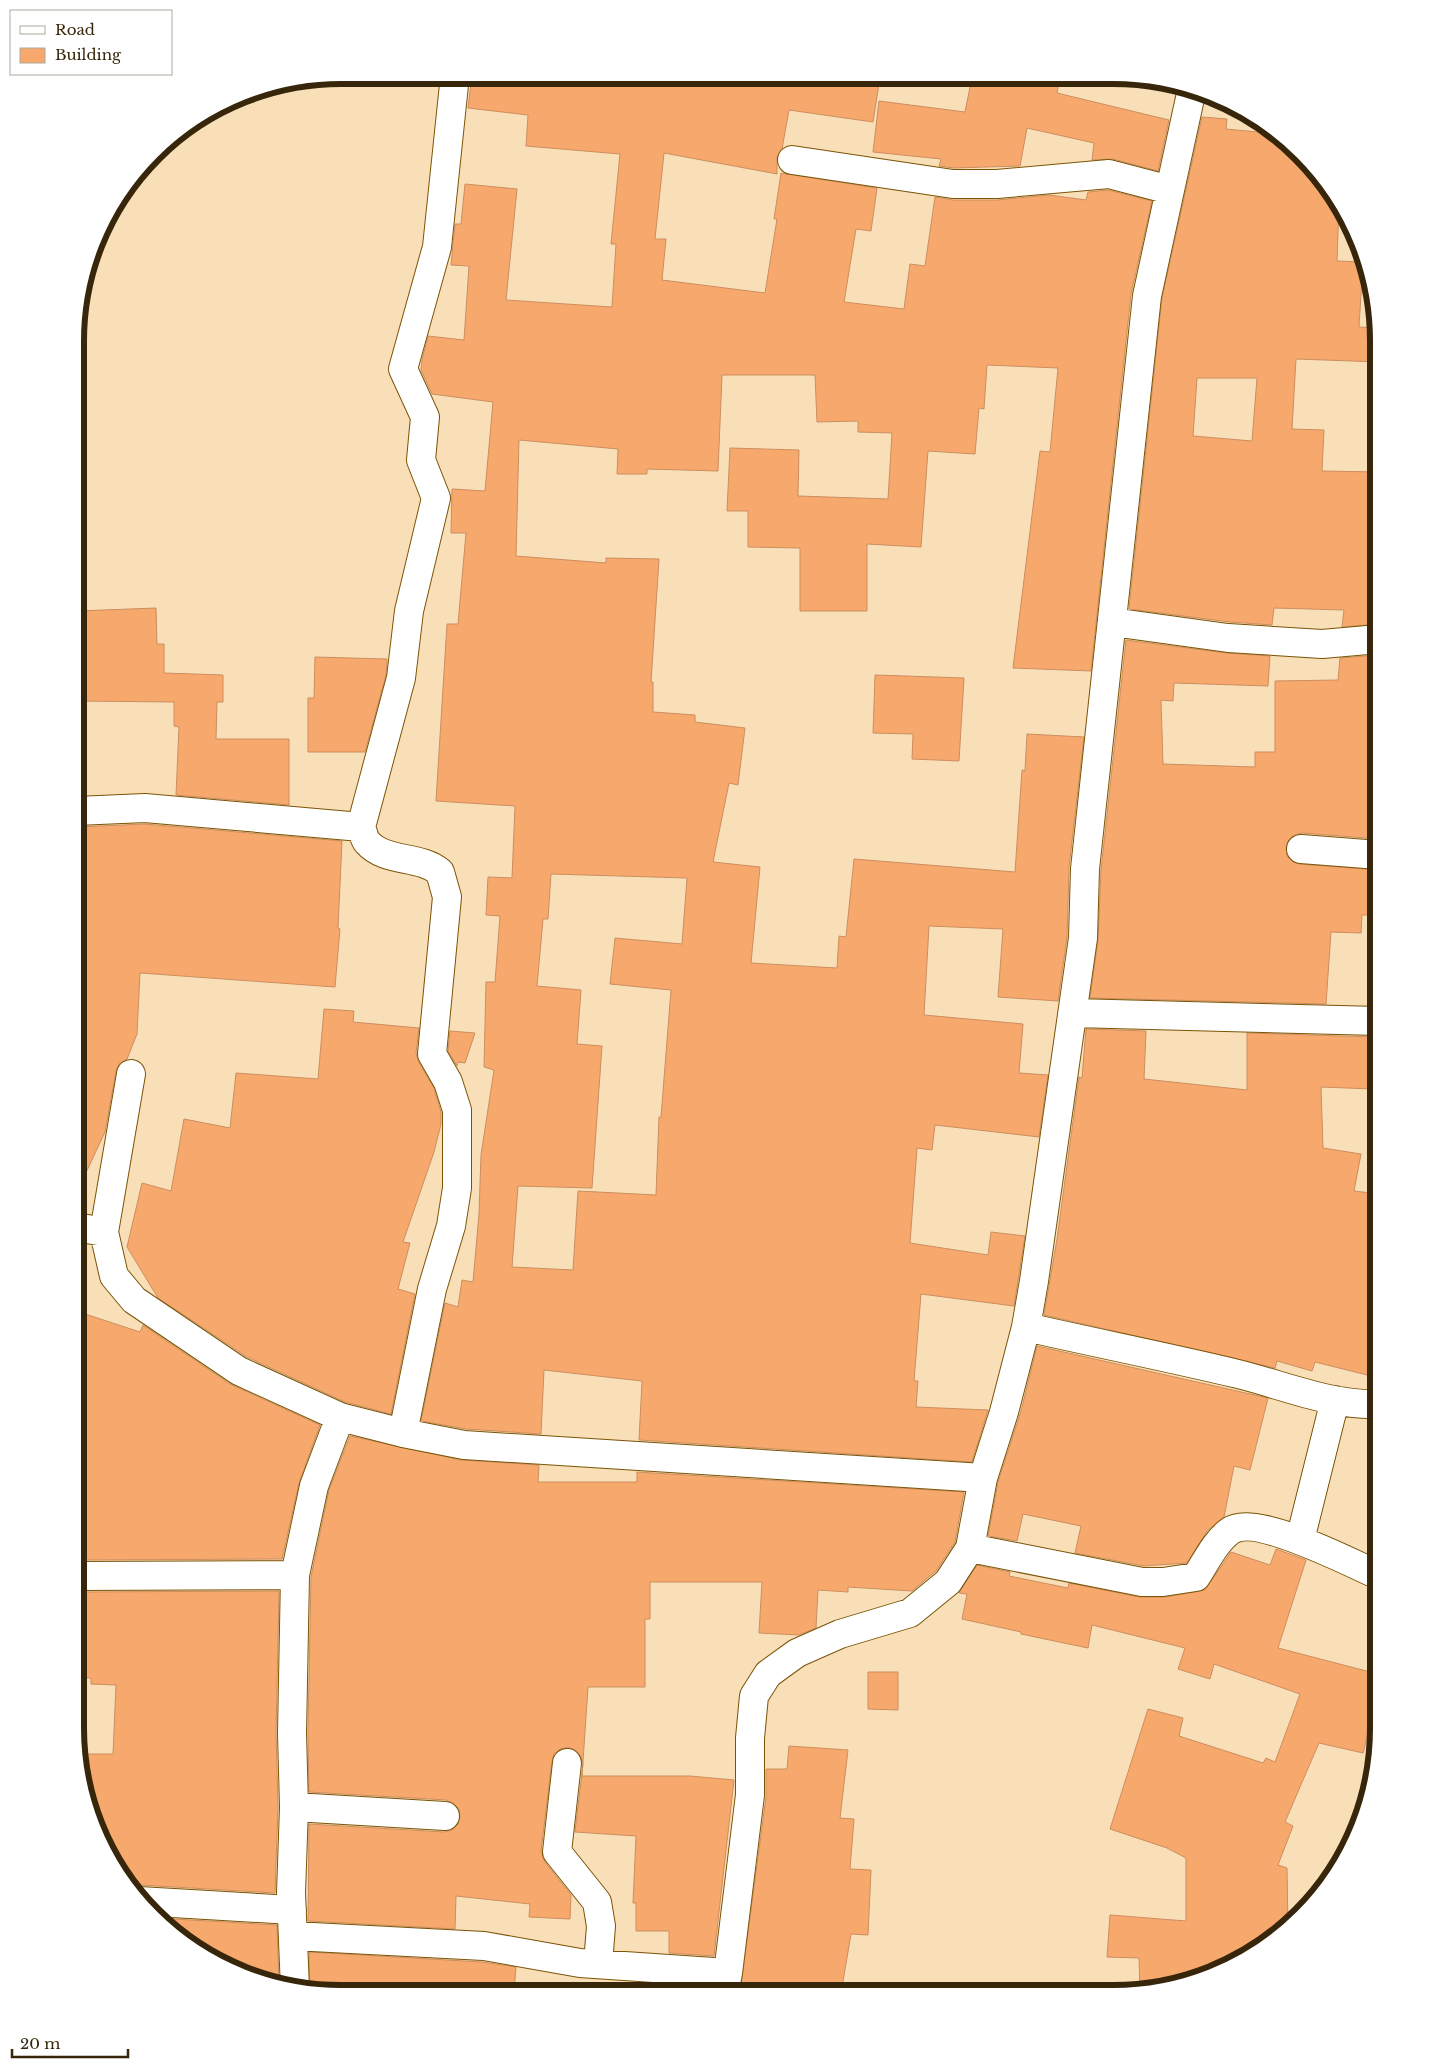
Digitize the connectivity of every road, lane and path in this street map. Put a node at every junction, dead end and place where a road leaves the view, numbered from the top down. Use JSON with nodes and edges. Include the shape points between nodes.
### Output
{"nodes":[{"id":1,"x":454,"y":84,"type":"edge"},
{"id":2,"x":1191,"y":96,"type":"edge"},
{"id":3,"x":792,"y":160,"type":"dead end"},
{"id":4,"x":1170,"y":190,"type":"junction"},
{"id":5,"x":1112,"y":622,"type":"junction"},
{"id":6,"x":1370,"y":640,"type":"edge"},
{"id":7,"x":84,"y":811,"type":"edge"},
{"id":8,"x":361,"y":827,"type":"junction"},
{"id":9,"x":1301,"y":848,"type":"dead end"},
{"id":10,"x":1370,"y":854,"type":"edge"},
{"id":11,"x":1074,"y":1013,"type":"junction"},
{"id":12,"x":1370,"y":1021,"type":"edge"},
{"id":13,"x":131,"y":1074,"type":"dead end"},
{"id":14,"x":84,"y":1228,"type":"edge"},
{"id":15,"x":104,"y":1232,"type":"junction"},
{"id":16,"x":1026,"y":1327,"type":"junction"},
{"id":17,"x":1335,"y":1400,"type":"junction"},
{"id":18,"x":1370,"y":1404,"type":"edge"},
{"id":19,"x":340,"y":1416,"type":"junction"},
{"id":20,"x":404,"y":1433,"type":"junction"},
{"id":21,"x":983,"y":1478,"type":"junction"},
{"id":22,"x":1300,"y":1540,"type":"junction"},
{"id":23,"x":970,"y":1548,"type":"junction"},
{"id":24,"x":1370,"y":1571,"type":"edge"},
{"id":25,"x":84,"y":1576,"type":"edge"},
{"id":26,"x":295,"y":1576,"type":"junction"},
{"id":27,"x":568,"y":1763,"type":"dead end"},
{"id":28,"x":294,"y":1807,"type":"junction"},
{"id":29,"x":445,"y":1816,"type":"dead end"},
{"id":30,"x":152,"y":1903,"type":"edge"},
{"id":31,"x":292,"y":1923,"type":"junction"},
{"id":32,"x":598,"y":1964,"type":"junction"},
{"id":33,"x":295,"y":1981,"type":"edge"},
{"id":34,"x":726,"y":1983,"type":"edge"}],
"edges":[{"from":1,"to":8,"type":"street","via":[[437,247],[403,369],[425,417],[421,460],[436,498],[409,611],[401,678]]},
{"from":2,"to":4,"type":"street"},
{"from":3,"to":4,"type":"street","via":[[952,184],[997,184],[1108,174]]},
{"from":4,"to":5,"type":"street","via":[[1147,296]]},
{"from":5,"to":6,"type":"street","via":[[1228,638],[1322,644]]},
{"from":5,"to":11,"type":"street","via":[[1087,850],[1083,938]]},
{"from":7,"to":8,"type":"street","via":[[145,808]]},
{"from":8,"to":20,"type":"street","via":[[367,842],[386,854],[432,865],[440,872],[447,897],[432,1054],[448,1082],[458,1110],[457,1188],[451,1226],[432,1289]]},
{"from":9,"to":10,"type":"street"},
{"from":11,"to":12,"type":"street"},
{"from":11,"to":16,"type":"street"},
{"from":13,"to":15,"type":"street"},
{"from":14,"to":15,"type":"street"},
{"from":15,"to":19,"type":"street","via":[[114,1276],[134,1300],[240,1371]]},
{"from":16,"to":17,"type":"street","via":[[1238,1374]]},
{"from":16,"to":21,"type":"street"},
{"from":17,"to":18,"type":"street"},
{"from":17,"to":22,"type":"street"},
{"from":19,"to":20,"type":"street"},
{"from":19,"to":26,"type":"street","via":[[314,1486]]},
{"from":20,"to":21,"type":"street","via":[[464,1445]]},
{"from":21,"to":23,"type":"street"},
{"from":22,"to":23,"type":"street","via":[[1251,1525],[1231,1530],[1215,1547],[1196,1577],[1163,1582],[1142,1582]]},
{"from":22,"to":24,"type":"street"},
{"from":23,"to":34,"type":"street","via":[[948,1582],[916,1609],[840,1634],[796,1653],[768,1674],[754,1696],[750,1794]]},
{"from":25,"to":26,"type":"street"},
{"from":26,"to":28,"type":"street"},
{"from":27,"to":32,"type":"street","via":[[557,1852],[597,1902],[601,1926]]},
{"from":28,"to":29,"type":"street"},
{"from":28,"to":31,"type":"street"},
{"from":30,"to":31,"type":"street"},
{"from":31,"to":32,"type":"street","via":[[484,1946]]},
{"from":31,"to":33,"type":"street"},
{"from":32,"to":34,"type":"street"}]}
